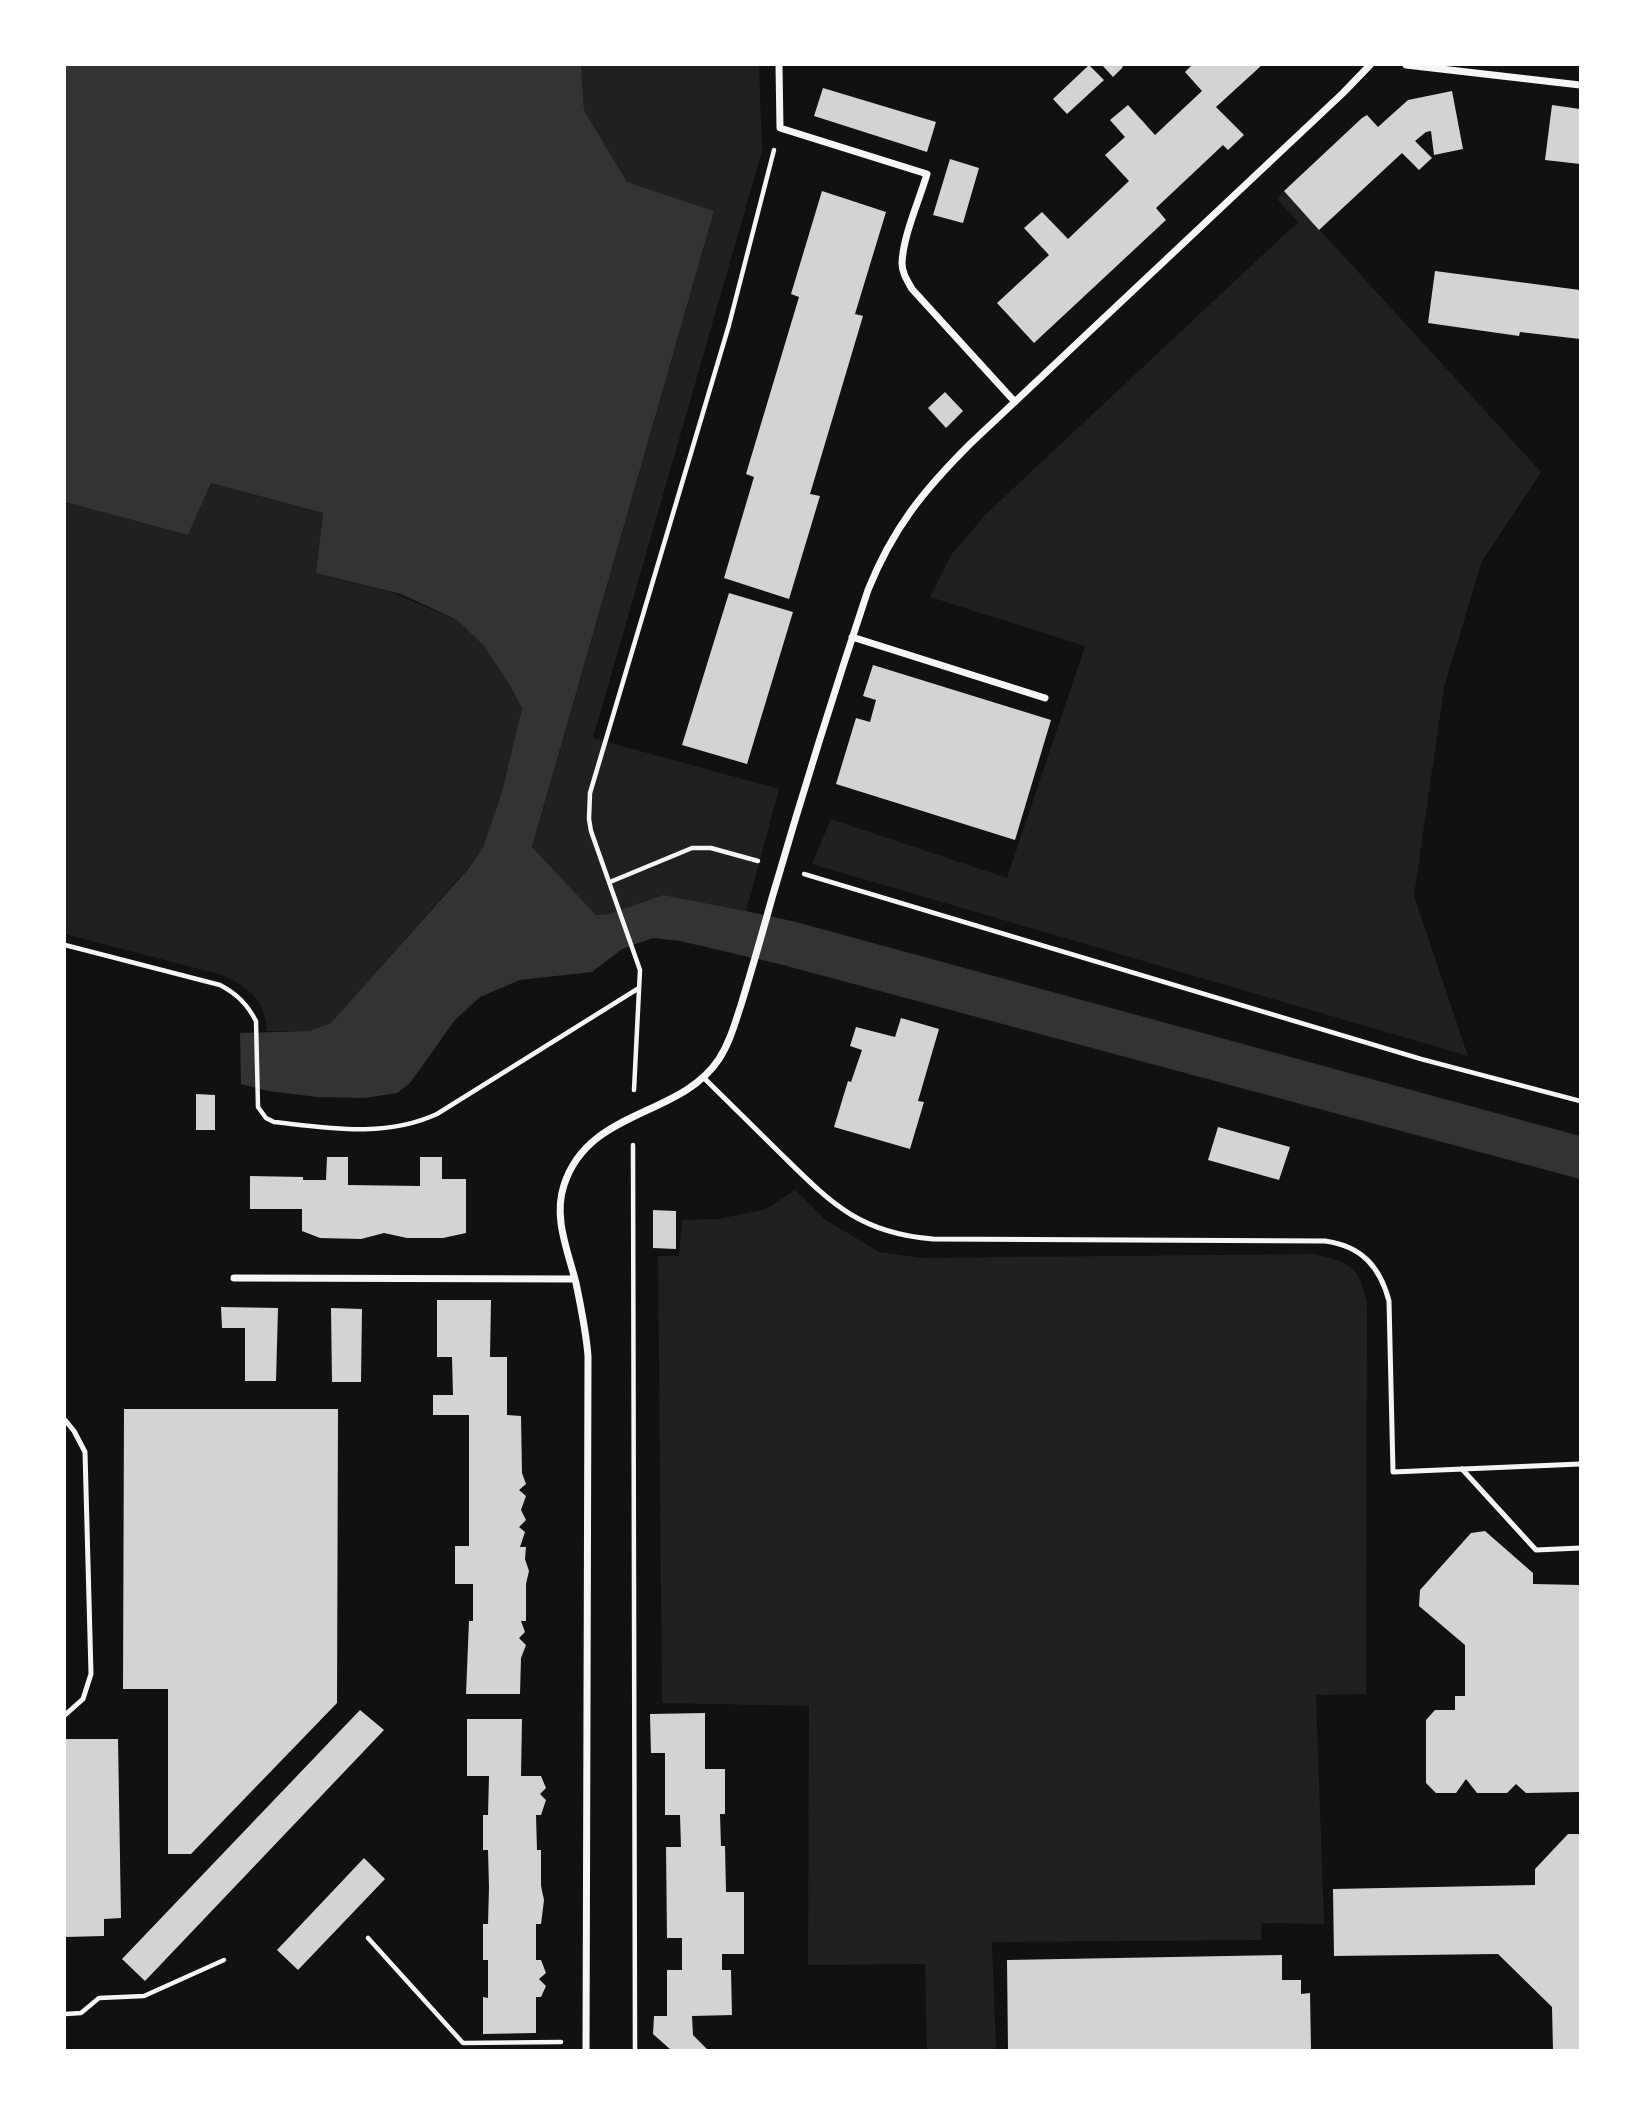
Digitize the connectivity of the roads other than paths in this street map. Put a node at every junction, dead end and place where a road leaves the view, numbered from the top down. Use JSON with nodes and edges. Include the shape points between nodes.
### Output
{"nodes":[{"id":1,"x":779,"y":65,"type":"edge"},
{"id":2,"x":1370,"y":65,"type":"edge"},
{"id":3,"x":1406,"y":65,"type":"edge"},
{"id":4,"x":1580,"y":85,"type":"edge"},
{"id":5,"x":1015,"y":402,"type":"junction"},
{"id":6,"x":852,"y":637,"type":"junction"},
{"id":7,"x":1045,"y":698,"type":"dead end"},
{"id":8,"x":703,"y":1077,"type":"junction"},
{"id":9,"x":234,"y":1278,"type":"dead end"},
{"id":10,"x":575,"y":1279,"type":"junction"},
{"id":11,"x":65,"y":1420,"type":"edge"},
{"id":12,"x":1580,"y":1464,"type":"edge"},
{"id":13,"x":1462,"y":1468,"type":"junction"},
{"id":14,"x":1580,"y":1548,"type":"edge"},
{"id":15,"x":65,"y":1715,"type":"edge"},
{"id":16,"x":586,"y":2050,"type":"edge"}],
"edges":[{"from":1,"to":5,"type":"street","via":[[780,128],[927,174],[904,250],[905,277]]},
{"from":2,"to":5,"type":"street"},
{"from":3,"to":4,"type":"street"},
{"from":5,"to":6,"type":"street","via":[[916,501],[877,568]]},
{"from":6,"to":7,"type":"street"},
{"from":6,"to":8,"type":"street","via":[[726,1046]]},
{"from":8,"to":10,"type":"street","via":[[607,1129],[584,1149],[569,1171],[560,1200],[562,1234]]},
{"from":8,"to":13,"type":"lane","via":[[827,1199],[856,1218],[893,1233],[933,1239],[1325,1241],[1345,1245],[1374,1266],[1389,1301],[1393,1472]]},
{"from":9,"to":10,"type":"street"},
{"from":10,"to":16,"type":"street","via":[[588,1356]]},
{"from":11,"to":15,"type":"lane","via":[[85,1452],[90,1674],[83,1699]]},
{"from":12,"to":13,"type":"lane"},
{"from":13,"to":14,"type":"lane","via":[[1536,1550]]}]}
